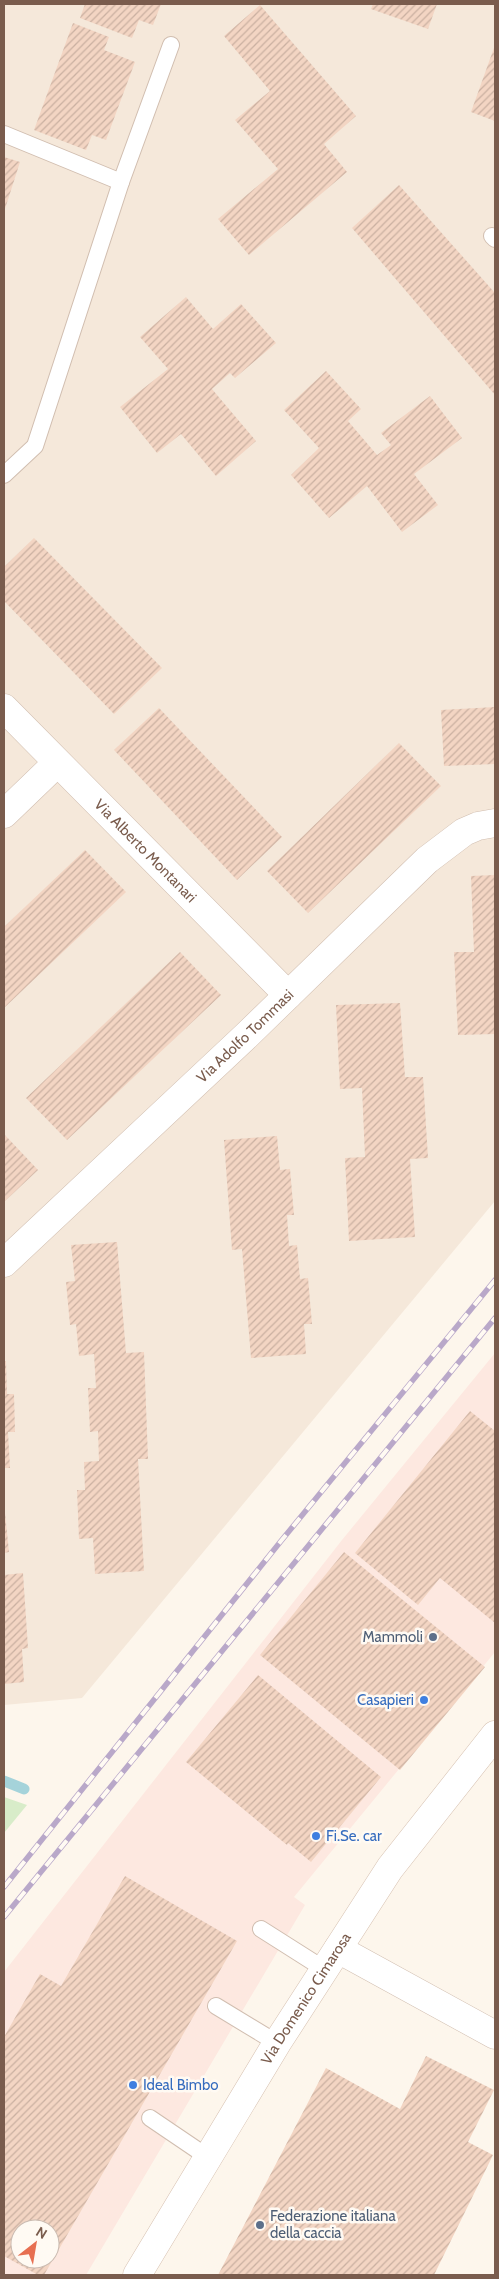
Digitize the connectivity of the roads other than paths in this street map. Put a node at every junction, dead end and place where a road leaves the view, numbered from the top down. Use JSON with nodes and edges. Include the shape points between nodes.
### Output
{"nodes":[{"id":1,"x":171,"y":45,"type":"dead end"},
{"id":2,"x":4,"y":134,"type":"edge"},
{"id":3,"x":122,"y":182,"type":"junction"},
{"id":4,"x":4,"y":475,"type":"edge"},
{"id":5,"x":4,"y":708,"type":"edge"},
{"id":6,"x":57,"y":763,"type":"junction"},
{"id":7,"x":4,"y":814,"type":"edge"},
{"id":8,"x":495,"y":823,"type":"edge"},
{"id":9,"x":288,"y":995,"type":"junction"},
{"id":10,"x":4,"y":1263,"type":"edge"},
{"id":11,"x":495,"y":1735,"type":"edge"},
{"id":12,"x":261,"y":1929,"type":"dead end"},
{"id":13,"x":331,"y":1959,"type":"junction"},
{"id":14,"x":216,"y":2006,"type":"dead end"},
{"id":15,"x":495,"y":2035,"type":"edge"},
{"id":16,"x":277,"y":2043,"type":"junction"},
{"id":17,"x":150,"y":2118,"type":"dead end"},
{"id":18,"x":209,"y":2158,"type":"junction"},
{"id":19,"x":137,"y":2275,"type":"edge"}],
"edges":[{"from":1,"to":3,"type":"lane"},
{"from":2,"to":3,"type":"lane"},
{"from":3,"to":4,"type":"lane","via":[[35,446]]},
{"from":5,"to":6,"type":"street","name":"Via Alberto Montanari"},
{"from":6,"to":7,"type":"street"},
{"from":6,"to":9,"type":"street","name":"Via Alberto Montanari"},
{"from":8,"to":9,"type":"street","name":"Via Adolfo Tommasi","via":[[464,832],[426,860]]},
{"from":9,"to":10,"type":"street","name":"Via Adolfo Tommasi"},
{"from":11,"to":13,"type":"street","name":"Via Domenico Cimarosa","via":[[390,1868]]},
{"from":12,"to":13,"type":"lane"},
{"from":13,"to":15,"type":"street"},
{"from":13,"to":16,"type":"street","name":"Via Domenico Cimarosa"},
{"from":14,"to":16,"type":"lane"},
{"from":16,"to":18,"type":"street","name":"Via Domenico Cimarosa"},
{"from":17,"to":18,"type":"lane"},
{"from":18,"to":19,"type":"street","name":"Via Domenico Cimarosa"}]}
